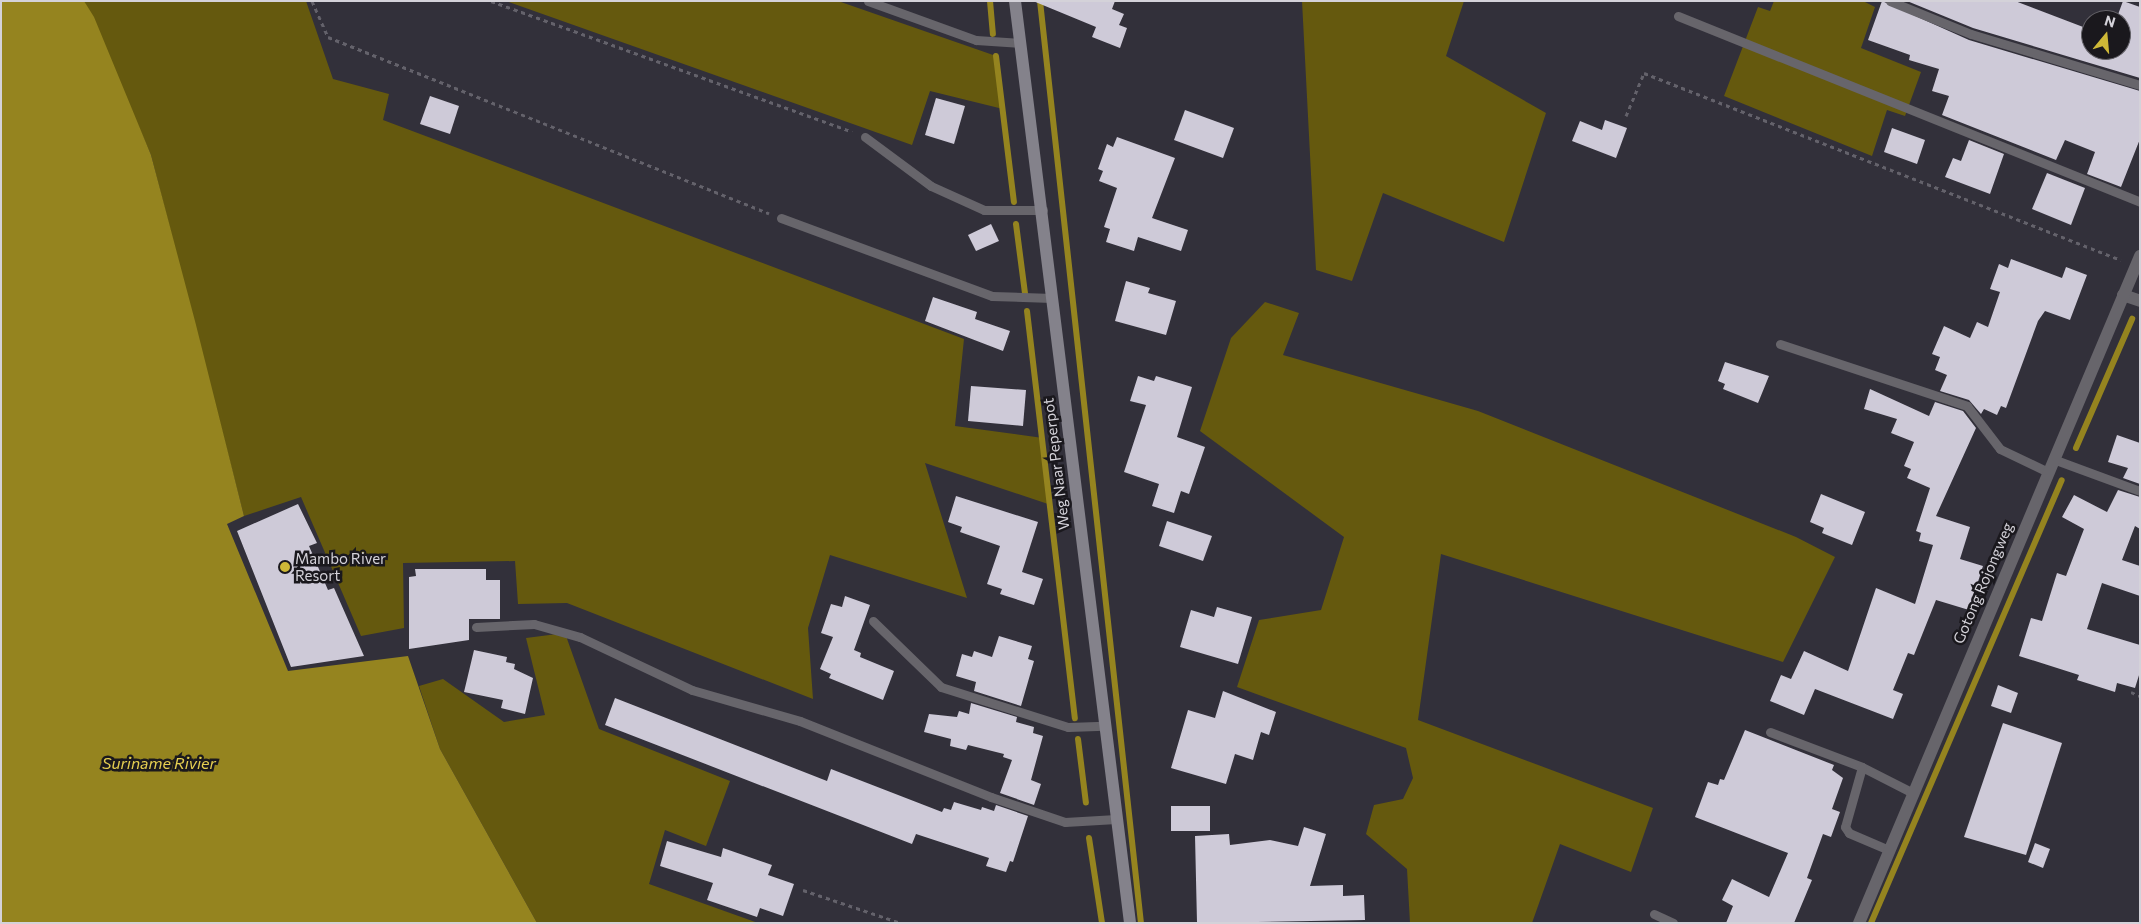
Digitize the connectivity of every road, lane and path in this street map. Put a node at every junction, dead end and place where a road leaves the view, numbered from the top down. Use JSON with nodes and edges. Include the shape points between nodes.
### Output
{"nodes":[{"id":1,"x":312,"y":1,"type":"edge"},
{"id":2,"x":491,"y":1,"type":"edge"},
{"id":3,"x":868,"y":1,"type":"edge"},
{"id":4,"x":1015,"y":1,"type":"edge"},
{"id":5,"x":1890,"y":1,"type":"edge"},
{"id":6,"x":1678,"y":16,"type":"dead end"},
{"id":7,"x":1021,"y":43,"type":"junction"},
{"id":8,"x":2140,"y":85,"type":"edge"},
{"id":9,"x":1626,"y":116,"type":"dead end"},
{"id":10,"x":865,"y":137,"type":"joint"},
{"id":11,"x":2140,"y":202,"type":"edge"},
{"id":12,"x":1043,"y":210,"type":"junction"},
{"id":13,"x":781,"y":218,"type":"joint"},
{"id":14,"x":2138,"y":261,"type":"edge"},
{"id":15,"x":2123,"y":295,"type":"junction"},
{"id":16,"x":1052,"y":298,"type":"junction"},
{"id":17,"x":2140,"y":301,"type":"edge"},
{"id":18,"x":1780,"y":344,"type":"dead end"},
{"id":19,"x":2053,"y":459,"type":"junction"},
{"id":20,"x":2048,"y":472,"type":"junction"},
{"id":21,"x":2140,"y":491,"type":"edge"},
{"id":22,"x":872,"y":621,"type":"dead end"},
{"id":23,"x":476,"y":627,"type":"dead end"},
{"id":24,"x":2131,"y":692,"type":"dead end"},
{"id":25,"x":2140,"y":696,"type":"edge"},
{"id":26,"x":1104,"y":726,"type":"junction"},
{"id":27,"x":1770,"y":732,"type":"dead end"},
{"id":28,"x":1862,"y":767,"type":"junction"},
{"id":29,"x":1913,"y":792,"type":"junction"},
{"id":30,"x":1116,"y":819,"type":"junction"},
{"id":31,"x":1889,"y":850,"type":"junction"},
{"id":32,"x":803,"y":890,"type":"dead end"},
{"id":33,"x":1654,"y":914,"type":"dead end"},
{"id":34,"x":901,"y":923,"type":"edge"},
{"id":35,"x":1130,"y":923,"type":"edge"},
{"id":36,"x":1673,"y":923,"type":"edge"},
{"id":37,"x":1859,"y":923,"type":"edge"}],
"edges":[{"from":1,"to":13,"type":"path","via":[[328,37]]},
{"from":2,"to":10,"type":"path"},
{"from":3,"to":7,"type":"lane","via":[[976,40]]},
{"from":4,"to":7,"type":"street","name":"Weg Naar Peperpot"},
{"from":5,"to":8,"type":"lane","via":[[1971,34]]},
{"from":6,"to":11,"type":"lane"},
{"from":7,"to":12,"type":"street","name":"Weg Naar Peperpot"},
{"from":9,"to":14,"type":"path","via":[[1644,73]]},
{"from":10,"to":12,"type":"lane","via":[[931,186],[984,210]]},
{"from":12,"to":16,"type":"street","name":"Weg Naar Peperpot"},
{"from":13,"to":16,"type":"lane","via":[[992,296]]},
{"from":14,"to":15,"type":"street","name":"Gotong Rojongweg"},
{"from":15,"to":17,"type":"street"},
{"from":15,"to":19,"type":"street","name":"Gotong Rojongweg"},
{"from":16,"to":26,"type":"street","name":"Weg Naar Peperpot"},
{"from":18,"to":20,"type":"lane","via":[[1967,406],[2000,449]]},
{"from":19,"to":20,"type":"street","name":"Gotong Rojongweg"},
{"from":19,"to":21,"type":"lane"},
{"from":20,"to":29,"type":"street","name":"Gotong Rojongweg"},
{"from":22,"to":26,"type":"lane","via":[[941,687],[1068,727]]},
{"from":23,"to":30,"type":"lane","via":[[534,624],[580,637],[692,690],[800,721],[991,797],[1065,822]]},
{"from":24,"to":25,"type":"path"},
{"from":26,"to":30,"type":"street","name":"Weg Naar Peperpot"},
{"from":27,"to":28,"type":"lane"},
{"from":28,"to":29,"type":"lane"},
{"from":28,"to":31,"type":"lane","via":[[1845,827],[1849,833]]},
{"from":29,"to":31,"type":"street","name":"Gotong Rojongweg"},
{"from":30,"to":35,"type":"street","name":"Weg Naar Peperpot"},
{"from":31,"to":37,"type":"street","name":"Gotong Rojongweg"},
{"from":32,"to":34,"type":"path"},
{"from":33,"to":36,"type":"lane"}]}
